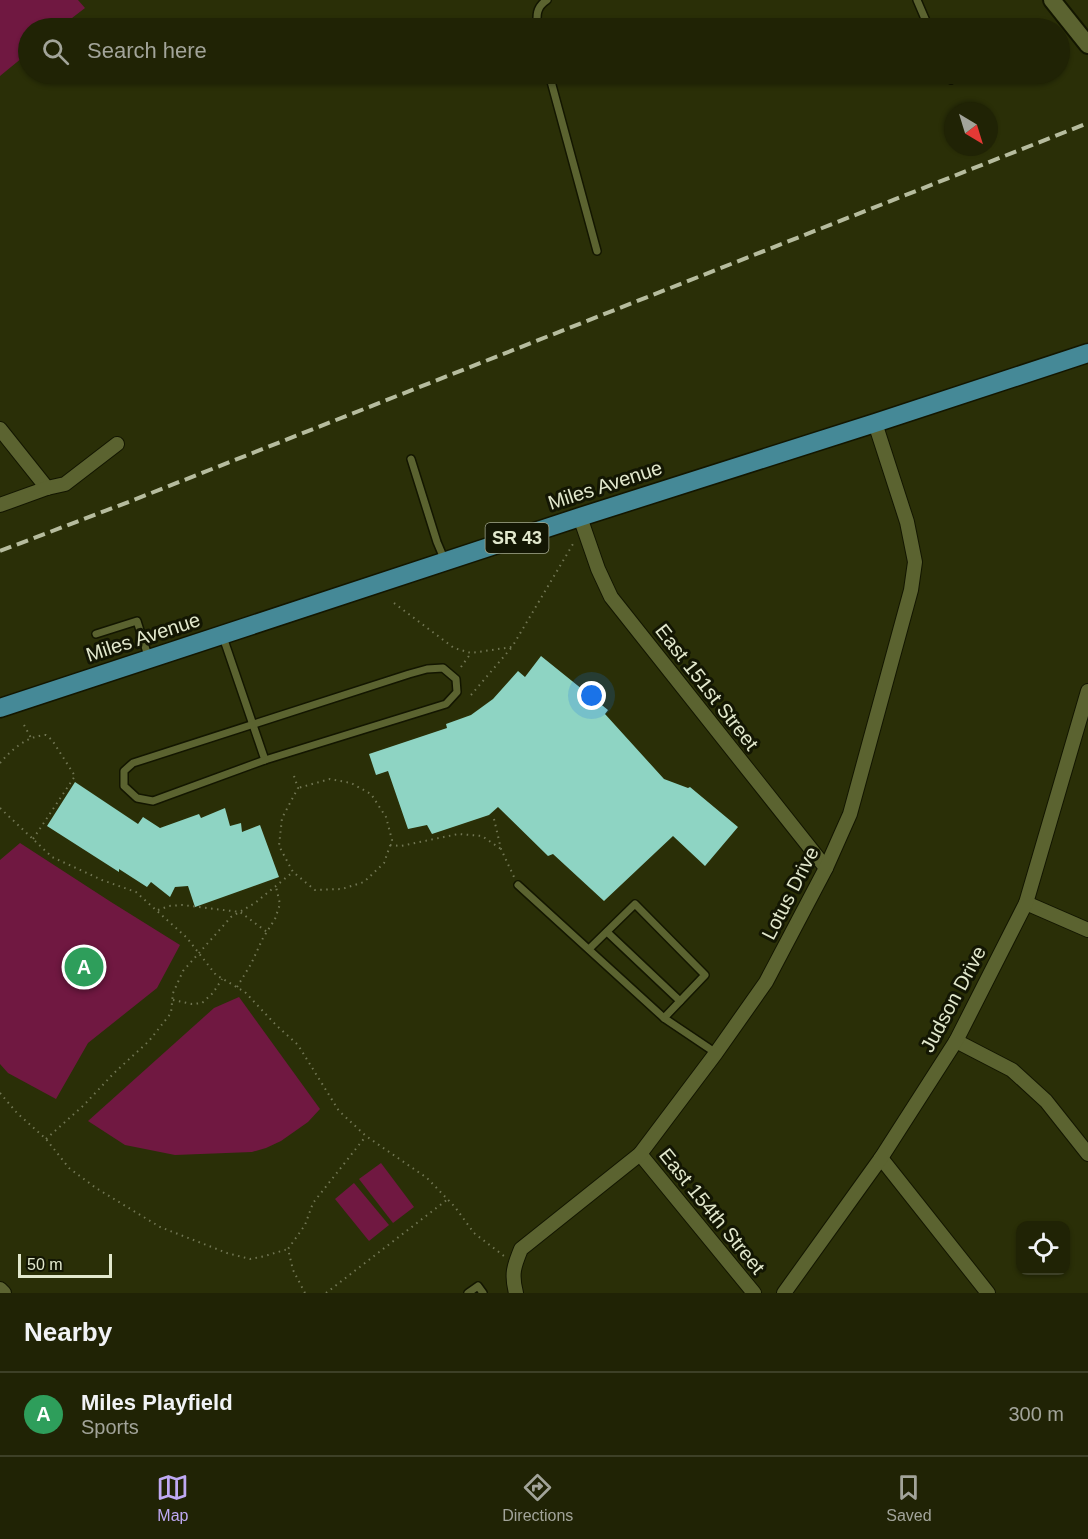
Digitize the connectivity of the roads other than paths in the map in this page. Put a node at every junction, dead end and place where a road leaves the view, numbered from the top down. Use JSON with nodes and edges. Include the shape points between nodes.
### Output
{"nodes":[{"id":1,"x":547,"y":0,"type":"edge"},
{"id":2,"x":916,"y":0,"type":"edge"},
{"id":3,"x":1053,"y":0,"type":"edge"},
{"id":4,"x":537,"y":18,"type":"edge"},
{"id":5,"x":924,"y":18,"type":"edge"},
{"id":6,"x":1067,"y":18,"type":"edge"},
{"id":7,"x":1070,"y":22,"type":"edge"},
{"id":8,"x":1088,"y":45,"type":"edge"},
{"id":9,"x":552,"y":84,"type":"edge"},
{"id":10,"x":597,"y":251,"type":"dead end"},
{"id":11,"x":1088,"y":353,"type":"edge"},
{"id":12,"x":875,"y":423,"type":"junction"},
{"id":13,"x":0,"y":429,"type":"edge"},
{"id":14,"x":117,"y":444,"type":"dead end"},
{"id":15,"x":411,"y":459,"type":"dead end"},
{"id":16,"x":47,"y":488,"type":"junction"},
{"id":17,"x":0,"y":505,"type":"edge"},
{"id":18,"x":580,"y":517,"type":"junction"},
{"id":19,"x":445,"y":561,"type":"junction"},
{"id":20,"x":96,"y":634,"type":"dead end"},
{"id":21,"x":222,"y":635,"type":"junction"},
{"id":22,"x":149,"y":659,"type":"junction"},
{"id":23,"x":1088,"y":691,"type":"edge"},
{"id":24,"x":0,"y":708,"type":"edge"},
{"id":25,"x":1085,"y":711,"type":"edge"},
{"id":26,"x":253,"y":725,"type":"junction"},
{"id":27,"x":265,"y":760,"type":"junction"},
{"id":28,"x":826,"y":868,"type":"junction"},
{"id":29,"x":518,"y":885,"type":"road end"},
{"id":30,"x":1026,"y":903,"type":"junction"},
{"id":31,"x":1088,"y":930,"type":"edge"},
{"id":32,"x":607,"y":932,"type":"junction"},
{"id":33,"x":589,"y":949,"type":"junction"},
{"id":34,"x":680,"y":1001,"type":"junction"},
{"id":35,"x":664,"y":1018,"type":"junction"},
{"id":36,"x":956,"y":1041,"type":"junction"},
{"id":37,"x":716,"y":1053,"type":"junction"},
{"id":38,"x":640,"y":1154,"type":"junction"},
{"id":39,"x":1088,"y":1154,"type":"edge"},
{"id":40,"x":880,"y":1158,"type":"junction"},
{"id":41,"x":0,"y":1289,"type":"edge"},
{"id":42,"x":3,"y":1293,"type":"edge"},
{"id":43,"x":468,"y":1293,"type":"edge"},
{"id":44,"x":483,"y":1293,"type":"edge"},
{"id":45,"x":516,"y":1293,"type":"edge"},
{"id":46,"x":754,"y":1293,"type":"edge"},
{"id":47,"x":784,"y":1293,"type":"edge"},
{"id":48,"x":988,"y":1293,"type":"edge"}],
"edges":[{"from":1,"to":4,"type":"lane","via":[[537,11]]},
{"from":2,"to":5,"type":"lane"},
{"from":3,"to":6,"type":"street"},
{"from":7,"to":8,"type":"street"},
{"from":9,"to":10,"type":"lane"},
{"from":11,"to":12,"type":"main road","name":"Miles Avenue","number":"SR 43"},
{"from":12,"to":18,"type":"main road","name":"Miles Avenue","number":"SR 43"},
{"from":12,"to":28,"type":"street","name":"Lotus Drive","via":[[907,522],[915,562],[911,590],[849,814]]},
{"from":13,"to":16,"type":"street"},
{"from":14,"to":16,"type":"street","via":[[64,484]]},
{"from":15,"to":19,"type":"lane"},
{"from":16,"to":17,"type":"street"},
{"from":18,"to":19,"type":"main road","name":"Miles Avenue","number":"SR 43"},
{"from":18,"to":28,"type":"street","name":"East 151st Street","via":[[611,597]]},
{"from":19,"to":21,"type":"main road","name":"Miles Avenue","number":"SR 43"},
{"from":20,"to":22,"type":"lane","via":[[137,621]]},
{"from":21,"to":22,"type":"main road","name":"Miles Avenue","number":"SR 43"},
{"from":21,"to":26,"type":"lane"},
{"from":22,"to":24,"type":"main road","name":"Miles Avenue","number":"SR 43"},
{"from":23,"to":25,"type":"street","name":"Judson Drive"},
{"from":25,"to":30,"type":"street","name":"Judson Drive"},
{"from":26,"to":27,"type":"lane"},
{"from":26,"to":27,"type":"lane","via":[[133,763],[124,771],[124,786],[137,798],[153,801]]},
{"from":26,"to":27,"type":"lane","via":[[426,669],[443,669],[456,679],[458,692],[446,704]]},
{"from":28,"to":37,"type":"street","name":"Lotus Drive","via":[[766,982]]},
{"from":29,"to":33,"type":"lane"},
{"from":30,"to":31,"type":"street"},
{"from":30,"to":36,"type":"street","name":"Judson Drive"},
{"from":32,"to":33,"type":"lane"},
{"from":32,"to":34,"type":"lane"},
{"from":32,"to":34,"type":"lane","via":[[635,904],[705,975]]},
{"from":33,"to":35,"type":"lane"},
{"from":34,"to":35,"type":"lane"},
{"from":35,"to":37,"type":"lane"},
{"from":36,"to":39,"type":"street","via":[[1012,1070],[1047,1101]]},
{"from":36,"to":40,"type":"street","name":"Judson Drive"},
{"from":37,"to":38,"type":"street","name":"Lotus Drive"},
{"from":38,"to":45,"type":"street","name":"Lotus Drive","via":[[521,1249],[513,1267]]},
{"from":38,"to":46,"type":"street","name":"East 154th Street"},
{"from":40,"to":47,"type":"street","name":"Judson Drive"},
{"from":40,"to":48,"type":"street"},
{"from":41,"to":42,"type":"street"},
{"from":43,"to":44,"type":"lane","via":[[478,1286]]}]}
